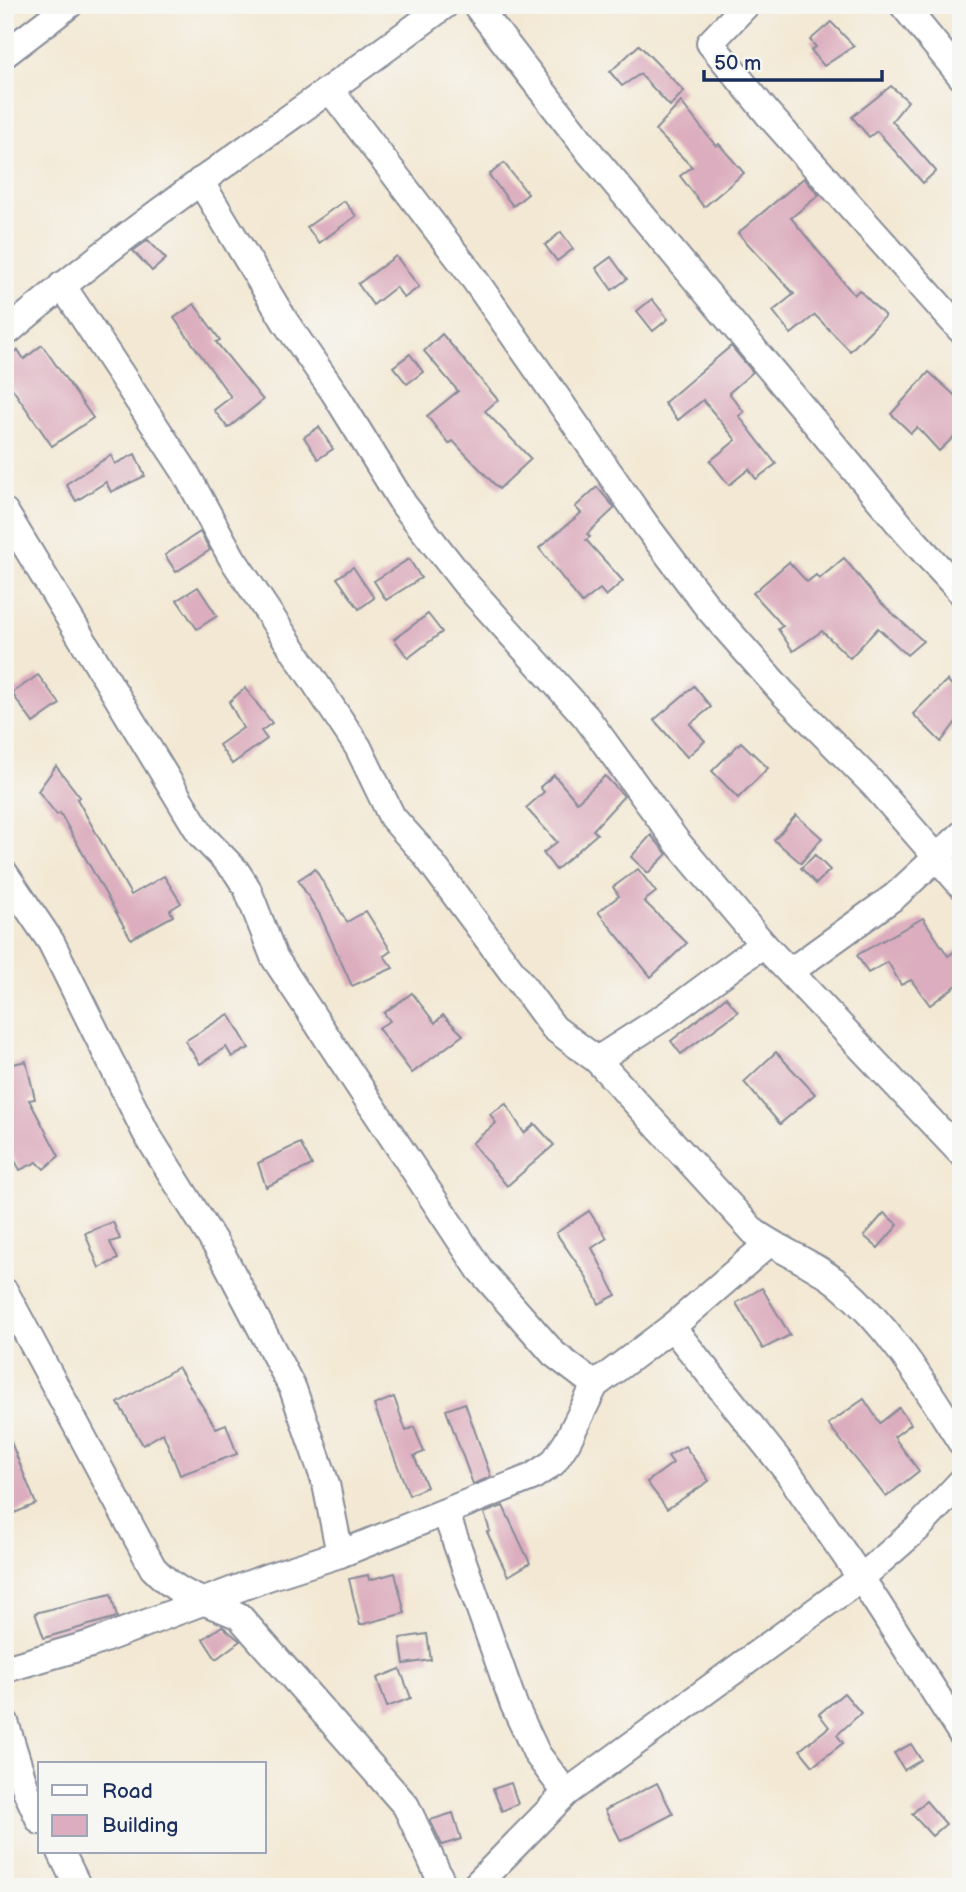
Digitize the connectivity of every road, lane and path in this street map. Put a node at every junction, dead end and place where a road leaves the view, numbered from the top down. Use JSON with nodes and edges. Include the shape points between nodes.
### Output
{"nodes":[{"id":1,"x":69,"y":5,"type":"edge"},
{"id":2,"x":446,"y":5,"type":"edge"},
{"id":3,"x":476,"y":5,"type":"edge"},
{"id":4,"x":746,"y":5,"type":"edge"},
{"id":5,"x":903,"y":5,"type":"edge"},
{"id":6,"x":5,"y":54,"type":"edge"},
{"id":7,"x":961,"y":76,"type":"edge"},
{"id":8,"x":331,"y":91,"type":"junction"},
{"id":9,"x":200,"y":181,"type":"junction"},
{"id":10,"x":62,"y":285,"type":"junction"},
{"id":11,"x":961,"y":330,"type":"edge"},
{"id":12,"x":5,"y":334,"type":"edge"},
{"id":13,"x":5,"y":512,"type":"edge"},
{"id":14,"x":961,"y":592,"type":"edge"},
{"id":15,"x":961,"y":835,"type":"edge"},
{"id":16,"x":938,"y":857,"type":"junction"},
{"id":17,"x":5,"y":874,"type":"edge"},
{"id":18,"x":961,"y":885,"type":"edge"},
{"id":19,"x":763,"y":944,"type":"junction"},
{"id":20,"x":791,"y":971,"type":"junction"},
{"id":21,"x":597,"y":1060,"type":"junction"},
{"id":22,"x":961,"y":1153,"type":"edge"},
{"id":23,"x":769,"y":1243,"type":"junction"},
{"id":24,"x":5,"y":1292,"type":"edge"},
{"id":25,"x":672,"y":1327,"type":"junction"},
{"id":26,"x":595,"y":1385,"type":"junction"},
{"id":27,"x":961,"y":1442,"type":"edge"},
{"id":28,"x":961,"y":1482,"type":"edge"},
{"id":29,"x":446,"y":1514,"type":"junction"},
{"id":30,"x":340,"y":1554,"type":"junction"},
{"id":31,"x":861,"y":1578,"type":"junction"},
{"id":32,"x":206,"y":1601,"type":"junction"},
{"id":33,"x":5,"y":1669,"type":"edge"},
{"id":34,"x":5,"y":1722,"type":"edge"},
{"id":35,"x":961,"y":1733,"type":"edge"},
{"id":36,"x":566,"y":1793,"type":"junction"},
{"id":37,"x":38,"y":1817,"type":"edge"},
{"id":38,"x":62,"y":1854,"type":"edge"},
{"id":39,"x":78,"y":1887,"type":"edge"},
{"id":40,"x":444,"y":1887,"type":"edge"},
{"id":41,"x":474,"y":1887,"type":"edge"}],
"edges":[{"from":1,"to":6,"type":"street"},
{"from":2,"to":8,"type":"street"},
{"from":3,"to":14,"type":"street","via":[[591,154]]},
{"from":4,"to":11,"type":"street","via":[[710,43]]},
{"from":5,"to":7,"type":"street"},
{"from":8,"to":9,"type":"street"},
{"from":8,"to":16,"type":"street","via":[[470,273],[709,609]]},
{"from":9,"to":10,"type":"street"},
{"from":9,"to":19,"type":"street","via":[[404,505],[465,583],[586,717],[677,842]]},
{"from":10,"to":12,"type":"street"},
{"from":10,"to":21,"type":"street","via":[[184,470],[232,558],[358,747],[392,817],[554,1028]]},
{"from":13,"to":26,"type":"street","via":[[201,835],[247,888],[274,957],[480,1270],[554,1354]]},
{"from":15,"to":16,"type":"street"},
{"from":16,"to":18,"type":"street"},
{"from":16,"to":20,"type":"street","via":[[885,904]]},
{"from":17,"to":30,"type":"street","via":[[51,942],[146,1133],[224,1258],[293,1389],[326,1484]]},
{"from":19,"to":20,"type":"street"},
{"from":19,"to":21,"type":"street"},
{"from":20,"to":22,"type":"street"},
{"from":21,"to":23,"type":"street"},
{"from":23,"to":25,"type":"street"},
{"from":23,"to":27,"type":"street","via":[[806,1260],[841,1285],[883,1326]]},
{"from":24,"to":32,"type":"street","via":[[153,1568],[185,1596]]},
{"from":25,"to":26,"type":"street"},
{"from":25,"to":31,"type":"street","via":[[787,1471]]},
{"from":26,"to":29,"type":"street","via":[[553,1463],[532,1477]]},
{"from":28,"to":31,"type":"street"},
{"from":29,"to":30,"type":"street"},
{"from":29,"to":36,"type":"street","via":[[514,1705],[537,1754]]},
{"from":30,"to":32,"type":"street"},
{"from":31,"to":35,"type":"street"},
{"from":31,"to":36,"type":"street"},
{"from":32,"to":33,"type":"street","via":[[91,1644]]},
{"from":32,"to":40,"type":"street","via":[[239,1616],[407,1806]]},
{"from":34,"to":37,"type":"street"},
{"from":36,"to":41,"type":"street"},
{"from":38,"to":39,"type":"street"}]}
